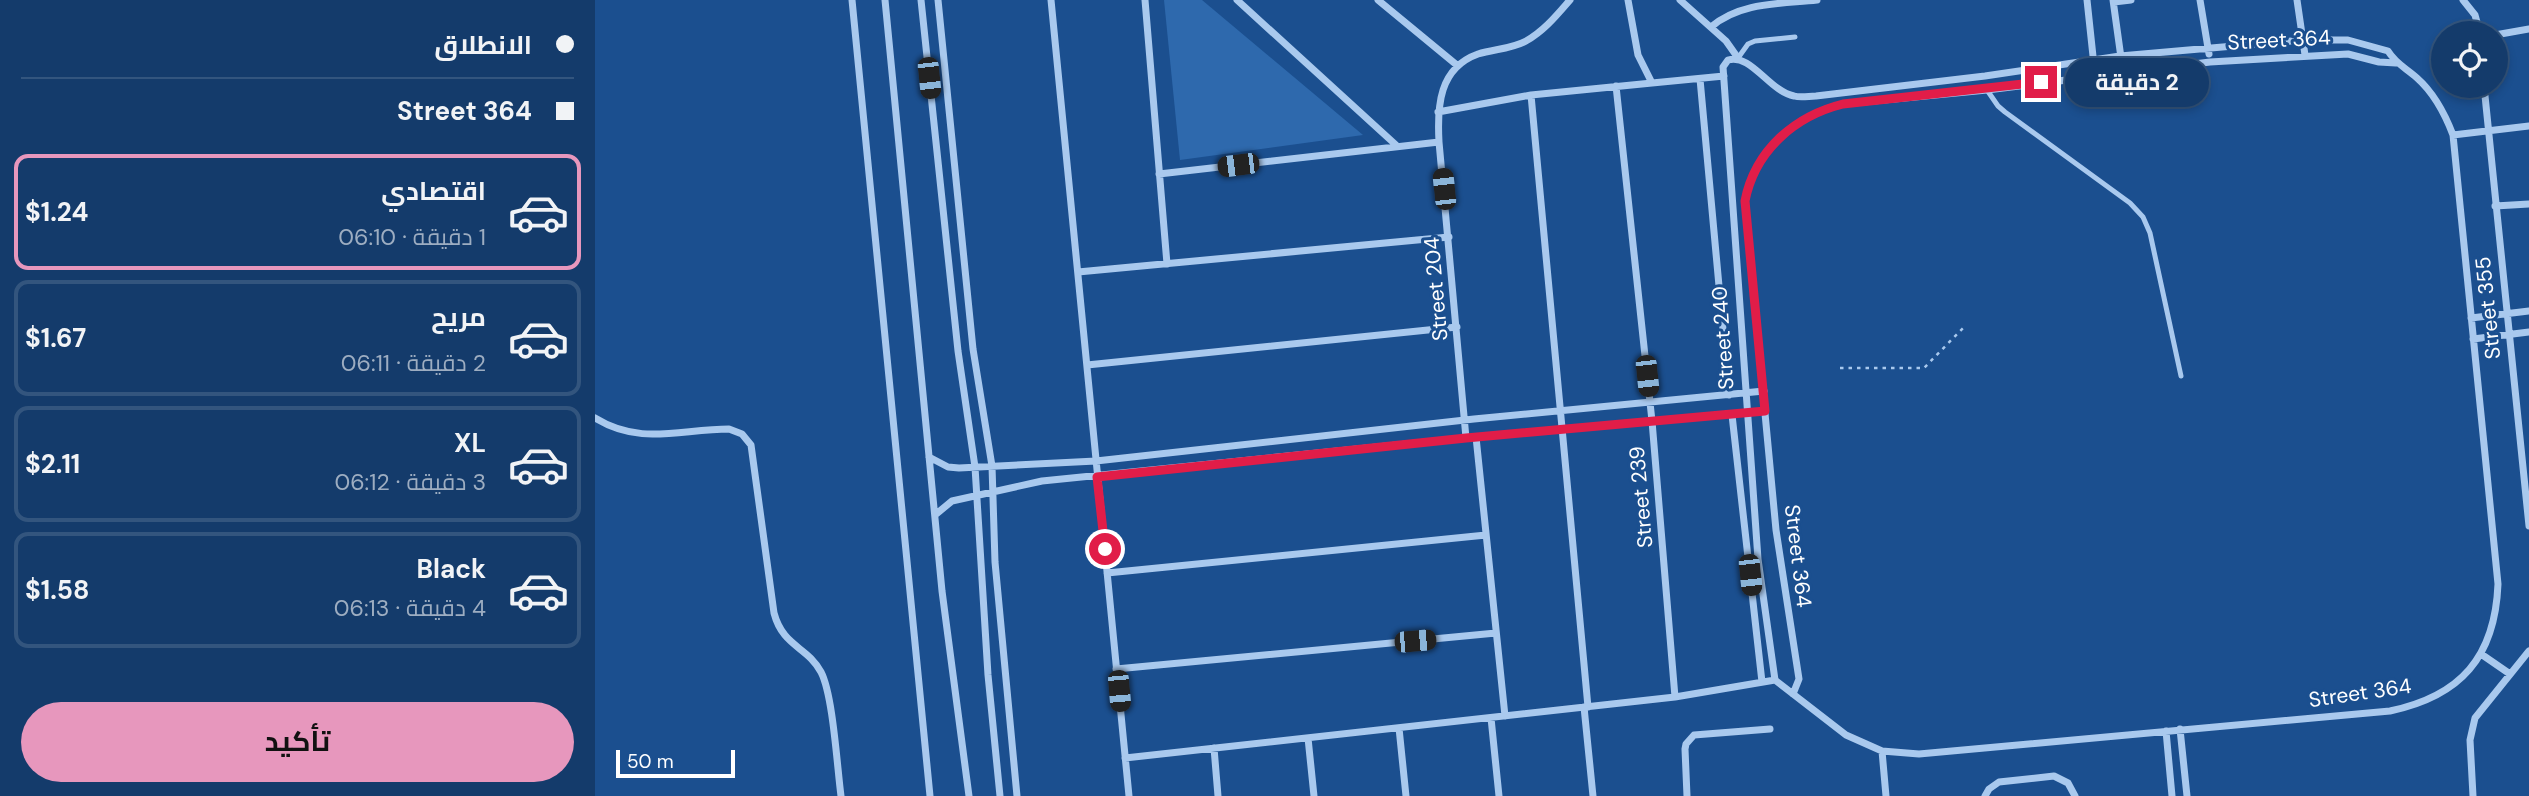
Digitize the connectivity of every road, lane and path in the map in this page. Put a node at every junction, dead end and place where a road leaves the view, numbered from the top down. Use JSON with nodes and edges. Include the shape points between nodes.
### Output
{"nodes":[{"id":1,"x":852,"y":0,"type":"edge"},
{"id":2,"x":885,"y":0,"type":"edge"},
{"id":3,"x":921,"y":0,"type":"edge"},
{"id":4,"x":938,"y":0,"type":"edge"},
{"id":5,"x":1051,"y":0,"type":"edge"},
{"id":6,"x":1145,"y":0,"type":"edge"},
{"id":7,"x":1237,"y":0,"type":"edge"},
{"id":8,"x":1378,"y":0,"type":"edge"},
{"id":9,"x":1570,"y":0,"type":"edge"},
{"id":10,"x":1627,"y":0,"type":"edge"},
{"id":11,"x":1817,"y":0,"type":"edge"},
{"id":12,"x":2087,"y":0,"type":"edge"},
{"id":13,"x":2131,"y":0,"type":"edge"},
{"id":14,"x":2200,"y":0,"type":"edge"},
{"id":15,"x":2297,"y":0,"type":"edge"},
{"id":16,"x":2463,"y":0,"type":"edge"},
{"id":17,"x":1683,"y":1,"type":"edge"},
{"id":18,"x":2113,"y":1,"type":"edge"},
{"id":19,"x":2477,"y":21,"type":"edge"},
{"id":20,"x":1711,"y":27,"type":"junction"},
{"id":21,"x":2529,"y":29,"type":"edge"},
{"id":22,"x":2508,"y":33,"type":"edge"},
{"id":23,"x":1795,"y":37,"type":"dead end"},
{"id":24,"x":2303,"y":40,"type":"junction"},
{"id":25,"x":2208,"y":50,"type":"junction"},
{"id":26,"x":2305,"y":55,"type":"junction"},
{"id":27,"x":2120,"y":56,"type":"junction"},
{"id":28,"x":1738,"y":58,"type":"junction"},
{"id":29,"x":2092,"y":61,"type":"junction"},
{"id":30,"x":2210,"y":62,"type":"junction"},
{"id":31,"x":2396,"y":63,"type":"junction"},
{"id":32,"x":1458,"y":66,"type":"junction"},
{"id":33,"x":2123,"y":72,"type":"junction"},
{"id":34,"x":2095,"y":75,"type":"junction"},
{"id":35,"x":1724,"y":76,"type":"junction"},
{"id":36,"x":1700,"y":79,"type":"junction"},
{"id":37,"x":1652,"y":83,"type":"junction"},
{"id":38,"x":1616,"y":86,"type":"junction"},
{"id":39,"x":1987,"y":90,"type":"junction"},
{"id":40,"x":1531,"y":95,"type":"junction"},
{"id":41,"x":2485,"y":98,"type":"edge"},
{"id":42,"x":1438,"y":112,"type":"junction"},
{"id":43,"x":2529,"y":126,"type":"edge"},
{"id":44,"x":2487,"y":131,"type":"junction"},
{"id":45,"x":2453,"y":135,"type":"junction"},
{"id":46,"x":1439,"y":142,"type":"junction"},
{"id":47,"x":1396,"y":145,"type":"junction"},
{"id":48,"x":1159,"y":174,"type":"junction"},
{"id":49,"x":2529,"y":204,"type":"edge"},
{"id":50,"x":2495,"y":206,"type":"junction"},
{"id":51,"x":1449,"y":237,"type":"junction"},
{"id":52,"x":1167,"y":264,"type":"junction"},
{"id":53,"x":1078,"y":272,"type":"junction"},
{"id":54,"x":2529,"y":311,"type":"edge"},
{"id":55,"x":2507,"y":314,"type":"junction"},
{"id":56,"x":2471,"y":318,"type":"junction"},
{"id":57,"x":1965,"y":326,"type":"dead end"},
{"id":58,"x":1457,"y":327,"type":"junction"},
{"id":59,"x":2529,"y":332,"type":"edge"},
{"id":60,"x":2509,"y":335,"type":"junction"},
{"id":61,"x":2473,"y":339,"type":"junction"},
{"id":62,"x":1087,"y":365,"type":"junction"},
{"id":63,"x":1840,"y":368,"type":"dead end"},
{"id":64,"x":2181,"y":376,"type":"dead end"},
{"id":65,"x":1764,"y":391,"type":"junction"},
{"id":66,"x":1744,"y":394,"type":"junction"},
{"id":67,"x":1728,"y":395,"type":"junction"},
{"id":68,"x":1650,"y":402,"type":"junction"},
{"id":69,"x":1560,"y":410,"type":"junction"},
{"id":70,"x":1765,"y":411,"type":"junction"},
{"id":71,"x":1746,"y":414,"type":"junction"},
{"id":72,"x":1732,"y":415,"type":"junction"},
{"id":73,"x":595,"y":418,"type":"edge"},
{"id":74,"x":1465,"y":420,"type":"junction"},
{"id":75,"x":1652,"y":421,"type":"junction"},
{"id":76,"x":1562,"y":430,"type":"junction"},
{"id":77,"x":1466,"y":438,"type":"junction"},
{"id":78,"x":1476,"y":438,"type":"junction"},
{"id":79,"x":929,"y":457,"type":"junction"},
{"id":80,"x":1095,"y":461,"type":"junction"},
{"id":81,"x":992,"y":466,"type":"junction"},
{"id":82,"x":975,"y":467,"type":"junction"},
{"id":83,"x":1097,"y":477,"type":"junction"},
{"id":84,"x":994,"y":493,"type":"junction"},
{"id":85,"x":978,"y":496,"type":"junction"},
{"id":86,"x":935,"y":515,"type":"junction"},
{"id":87,"x":2529,"y":526,"type":"edge"},
{"id":88,"x":1486,"y":536,"type":"junction"},
{"id":89,"x":1107,"y":573,"type":"junction"},
{"id":90,"x":1496,"y":633,"type":"junction"},
{"id":91,"x":2529,"y":651,"type":"edge"},
{"id":92,"x":2481,"y":654,"type":"junction"},
{"id":93,"x":1116,"y":669,"type":"junction"},
{"id":94,"x":2510,"y":674,"type":"junction"},
{"id":95,"x":1775,"y":680,"type":"junction"},
{"id":96,"x":1762,"y":682,"type":"junction"},
{"id":97,"x":1793,"y":694,"type":"junction"},
{"id":98,"x":1675,"y":697,"type":"junction"},
{"id":99,"x":1586,"y":707,"type":"junction"},
{"id":100,"x":1505,"y":716,"type":"junction"},
{"id":101,"x":1491,"y":718,"type":"junction"},
{"id":102,"x":1399,"y":728,"type":"junction"},
{"id":103,"x":1770,"y":729,"type":"dead end"},
{"id":104,"x":2181,"y":729,"type":"junction"},
{"id":105,"x":2166,"y":731,"type":"junction"},
{"id":106,"x":1308,"y":737,"type":"junction"},
{"id":107,"x":1214,"y":748,"type":"junction"},
{"id":108,"x":1882,"y":751,"type":"junction"},
{"id":109,"x":1125,"y":758,"type":"junction"},
{"id":110,"x":841,"y":796,"type":"edge"},
{"id":111,"x":930,"y":796,"type":"edge"},
{"id":112,"x":969,"y":796,"type":"edge"},
{"id":113,"x":1000,"y":796,"type":"edge"},
{"id":114,"x":1017,"y":796,"type":"edge"},
{"id":115,"x":1129,"y":796,"type":"edge"},
{"id":116,"x":1218,"y":796,"type":"edge"},
{"id":117,"x":1314,"y":796,"type":"edge"},
{"id":118,"x":1406,"y":796,"type":"edge"},
{"id":119,"x":1499,"y":796,"type":"edge"},
{"id":120,"x":1593,"y":796,"type":"edge"},
{"id":121,"x":1687,"y":796,"type":"edge"},
{"id":122,"x":1886,"y":796,"type":"edge"},
{"id":123,"x":1985,"y":796,"type":"edge"},
{"id":124,"x":2075,"y":796,"type":"edge"},
{"id":125,"x":2172,"y":796,"type":"edge"},
{"id":126,"x":2187,"y":796,"type":"edge"},
{"id":127,"x":2473,"y":796,"type":"edge"}],
"edges":[{"from":1,"to":111,"type":"street"},
{"from":2,"to":79,"type":"street"},
{"from":3,"to":82,"type":"street","via":[[957,351]]},
{"from":4,"to":81,"type":"street","via":[[973,349]]},
{"from":5,"to":53,"type":"street"},
{"from":6,"to":48,"type":"street"},
{"from":7,"to":47,"type":"street"},
{"from":8,"to":32,"type":"street"},
{"from":9,"to":32,"type":"street","via":[[1526,41],[1468,58]]},
{"from":10,"to":37,"type":"street","via":[[1638,55]]},
{"from":11,"to":20,"type":"street","via":[[1747,8]]},
{"from":12,"to":29,"type":"street"},
{"from":13,"to":18,"type":"street"},
{"from":14,"to":25,"type":"street"},
{"from":15,"to":24,"type":"street"},
{"from":16,"to":19,"type":"street"},
{"from":17,"to":20,"type":"street"},
{"from":18,"to":27,"type":"street"},
{"from":20,"to":28,"type":"street"},
{"from":21,"to":22,"type":"street"},
{"from":23,"to":28,"type":"lane","via":[[1755,41]]},
{"from":24,"to":25,"type":"street","name":"Street 364"},
{"from":24,"to":26,"type":"street"},
{"from":24,"to":31,"type":"street","name":"Street 364","via":[[2348,40],[2388,51]]},
{"from":25,"to":27,"type":"street","name":"Street 364"},
{"from":25,"to":30,"type":"street"},
{"from":26,"to":30,"type":"street","name":"Street 364"},
{"from":26,"to":31,"type":"street","name":"Street 364","via":[[2348,54]]},
{"from":27,"to":29,"type":"street","name":"Street 364"},
{"from":27,"to":33,"type":"street"},
{"from":28,"to":29,"type":"street","name":"Street 364","via":[[1794,96]]},
{"from":28,"to":35,"type":"street","name":"Street 240","via":[[1728,60]]},
{"from":29,"to":34,"type":"street"},
{"from":30,"to":33,"type":"street","name":"Street 364"},
{"from":31,"to":45,"type":"street","name":"Street 364","via":[[2434,96]]},
{"from":32,"to":42,"type":"street","name":"Street 204","via":[[1441,92]]},
{"from":33,"to":34,"type":"street","name":"Street 364"},
{"from":34,"to":39,"type":"street","name":"Street 364"},
{"from":35,"to":36,"type":"street"},
{"from":35,"to":66,"type":"street","name":"Street 240"},
{"from":36,"to":37,"type":"street"},
{"from":36,"to":67,"type":"street"},
{"from":37,"to":38,"type":"street"},
{"from":38,"to":40,"type":"street"},
{"from":38,"to":68,"type":"street","name":"Street 239"},
{"from":39,"to":64,"type":"lane","via":[[2005,112],[2143,217]]},
{"from":39,"to":65,"type":"street","name":"Street 364","via":[[1821,109],[1788,129],[1769,148],[1745,201]]},
{"from":40,"to":42,"type":"street"},
{"from":40,"to":69,"type":"street"},
{"from":41,"to":44,"type":"street","name":"Street 355"},
{"from":42,"to":46,"type":"street","name":"Street 204"},
{"from":43,"to":44,"type":"street"},
{"from":44,"to":45,"type":"street"},
{"from":44,"to":50,"type":"street","name":"Street 355"},
{"from":45,"to":56,"type":"street","name":"Street 364"},
{"from":46,"to":47,"type":"street"},
{"from":46,"to":51,"type":"street","name":"Street 204"},
{"from":47,"to":48,"type":"street"},
{"from":48,"to":52,"type":"street"},
{"from":49,"to":50,"type":"street"},
{"from":50,"to":55,"type":"street","name":"Street 355"},
{"from":51,"to":52,"type":"street"},
{"from":51,"to":58,"type":"street","name":"Street 204"},
{"from":52,"to":53,"type":"street"},
{"from":53,"to":62,"type":"street"},
{"from":54,"to":55,"type":"street"},
{"from":55,"to":56,"type":"street"},
{"from":55,"to":60,"type":"street","name":"Street 355"},
{"from":56,"to":61,"type":"street","name":"Street 364"},
{"from":57,"to":63,"type":"path","via":[[1924,368]]},
{"from":58,"to":62,"type":"street"},
{"from":58,"to":74,"type":"street","name":"Street 204"},
{"from":59,"to":60,"type":"street"},
{"from":60,"to":61,"type":"street"},
{"from":60,"to":87,"type":"street","name":"Street 355"},
{"from":61,"to":92,"type":"street","name":"Street 364","via":[[2498,584],[2495,620]]},
{"from":62,"to":80,"type":"street"},
{"from":65,"to":66,"type":"street"},
{"from":65,"to":70,"type":"street","name":"Street 364"},
{"from":66,"to":67,"type":"street"},
{"from":66,"to":71,"type":"street","name":"Street 240"},
{"from":67,"to":68,"type":"street"},
{"from":68,"to":69,"type":"street"},
{"from":68,"to":75,"type":"street","name":"Street 239"},
{"from":69,"to":74,"type":"street"},
{"from":69,"to":76,"type":"street"},
{"from":70,"to":71,"type":"street"},
{"from":70,"to":97,"type":"street","name":"Street 364","via":[[1776,530],[1798,678]]},
{"from":71,"to":72,"type":"street"},
{"from":71,"to":95,"type":"street","name":"Street 240","via":[[1758,559]]},
{"from":72,"to":75,"type":"street"},
{"from":72,"to":96,"type":"street"},
{"from":73,"to":110,"type":"street","via":[[619,430],[647,435],[729,429],[751,444],[774,613],[785,637],[814,663],[824,680]]},
{"from":74,"to":77,"type":"street","name":"Street 204"},
{"from":74,"to":80,"type":"street"},
{"from":75,"to":76,"type":"street"},
{"from":75,"to":98,"type":"street","name":"Street 239"},
{"from":76,"to":78,"type":"street"},
{"from":76,"to":99,"type":"street"},
{"from":77,"to":78,"type":"street"},
{"from":77,"to":83,"type":"street"},
{"from":78,"to":88,"type":"street"},
{"from":79,"to":82,"type":"street","via":[[948,467]]},
{"from":79,"to":86,"type":"street"},
{"from":80,"to":81,"type":"street"},
{"from":80,"to":83,"type":"street"},
{"from":81,"to":82,"type":"street"},
{"from":81,"to":84,"type":"street"},
{"from":82,"to":85,"type":"street"},
{"from":83,"to":84,"type":"street","via":[[1042,481]]},
{"from":83,"to":89,"type":"street"},
{"from":84,"to":85,"type":"street"},
{"from":84,"to":114,"type":"street","via":[[995,562]]},
{"from":85,"to":86,"type":"street","via":[[952,501]]},
{"from":85,"to":113,"type":"street"},
{"from":86,"to":112,"type":"street"},
{"from":88,"to":89,"type":"street"},
{"from":88,"to":90,"type":"street"},
{"from":89,"to":93,"type":"street"},
{"from":90,"to":93,"type":"street"},
{"from":90,"to":100,"type":"street"},
{"from":91,"to":94,"type":"street"},
{"from":92,"to":94,"type":"street"},
{"from":92,"to":104,"type":"street","name":"Street 364","via":[[2442,694],[2417,706]]},
{"from":93,"to":109,"type":"street"},
{"from":94,"to":127,"type":"street","via":[[2471,729]]},
{"from":95,"to":96,"type":"street"},
{"from":95,"to":97,"type":"street","name":"Street 364"},
{"from":96,"to":98,"type":"street"},
{"from":97,"to":108,"type":"street","name":"Street 364","via":[[1846,734]]},
{"from":98,"to":99,"type":"street"},
{"from":99,"to":100,"type":"street"},
{"from":99,"to":120,"type":"street"},
{"from":100,"to":101,"type":"street"},
{"from":101,"to":102,"type":"street"},
{"from":101,"to":119,"type":"street"},
{"from":102,"to":106,"type":"street"},
{"from":102,"to":118,"type":"street"},
{"from":103,"to":121,"type":"street","via":[[1694,735],[1685,749]]},
{"from":104,"to":105,"type":"street","name":"Street 364"},
{"from":104,"to":126,"type":"street"},
{"from":105,"to":108,"type":"street","name":"Street 364","via":[[1919,754]]},
{"from":105,"to":125,"type":"street"},
{"from":106,"to":107,"type":"street"},
{"from":106,"to":117,"type":"street"},
{"from":107,"to":109,"type":"street"},
{"from":107,"to":116,"type":"street"},
{"from":108,"to":122,"type":"street"},
{"from":109,"to":115,"type":"street"},
{"from":123,"to":124,"type":"street","via":[[1999,782],[2054,776],[2068,783]]}]}
